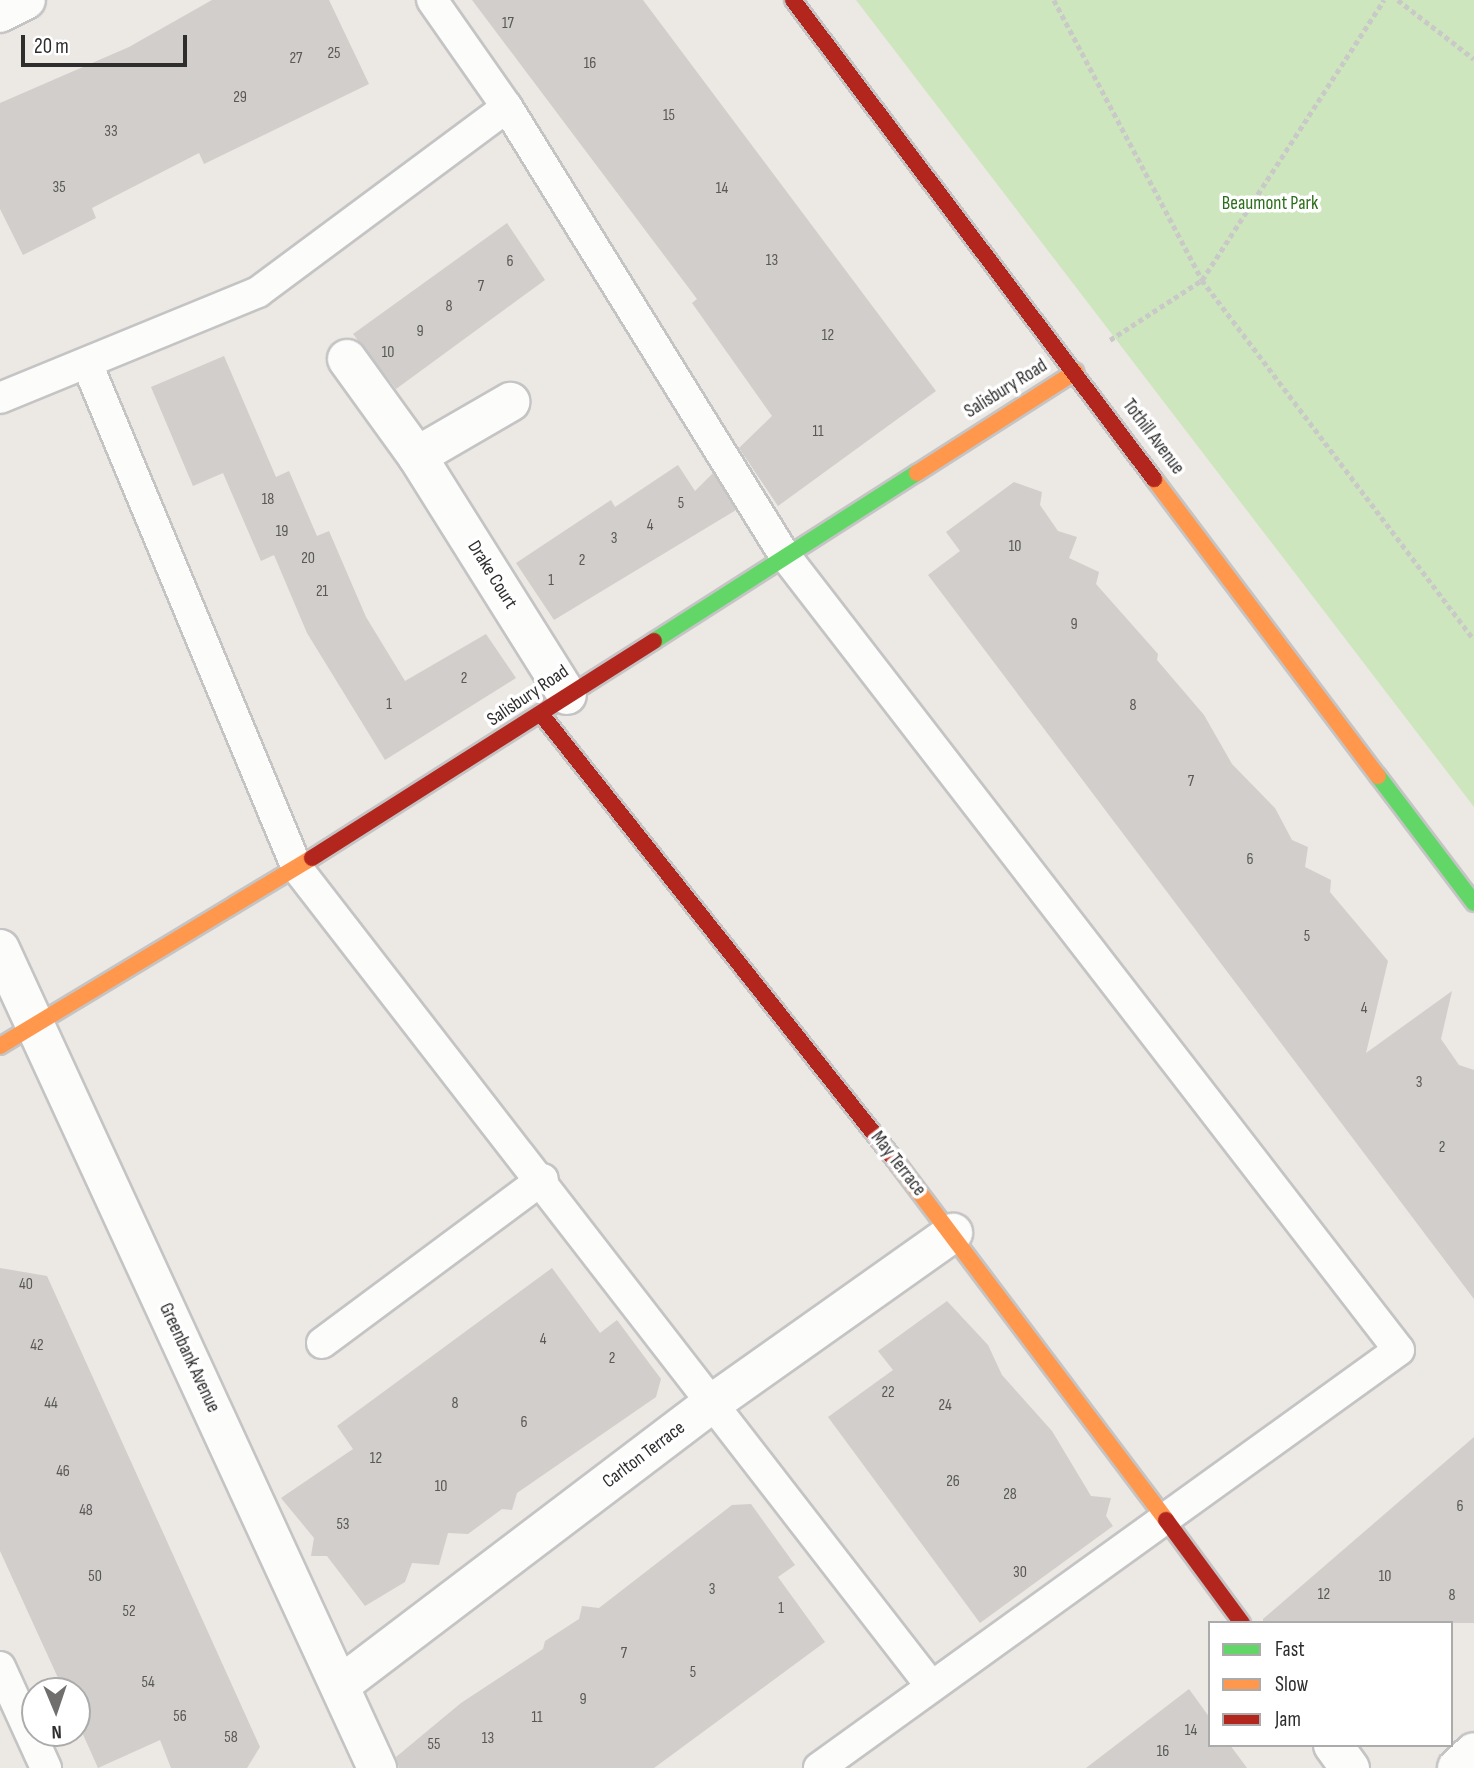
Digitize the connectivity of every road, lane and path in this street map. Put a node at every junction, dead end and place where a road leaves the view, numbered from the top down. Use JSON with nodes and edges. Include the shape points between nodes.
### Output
{"nodes":[{"id":1,"x":26,"y":0,"type":"edge"},
{"id":2,"x":432,"y":0,"type":"edge"},
{"id":3,"x":793,"y":0,"type":"edge"},
{"id":4,"x":1054,"y":0,"type":"edge"},
{"id":5,"x":1384,"y":0,"type":"edge"},
{"id":6,"x":1398,"y":0,"type":"edge"},
{"id":7,"x":0,"y":13,"type":"edge"},
{"id":8,"x":1474,"y":58,"type":"edge"},
{"id":9,"x":506,"y":107,"type":"junction"},
{"id":10,"x":1202,"y":280,"type":"junction"},
{"id":11,"x":1104,"y":345,"type":"dead end"},
{"id":12,"x":347,"y":359,"type":"dead end"},
{"id":13,"x":88,"y":366,"type":"junction"},
{"id":14,"x":1075,"y":372,"type":"junction"},
{"id":15,"x":0,"y":398,"type":"edge"},
{"id":16,"x":510,"y":402,"type":"dead end"},
{"id":17,"x":416,"y":456,"type":"junction"},
{"id":18,"x":783,"y":553,"type":"junction"},
{"id":19,"x":1474,"y":639,"type":"edge"},
{"id":20,"x":554,"y":705,"type":"junction"},
{"id":21,"x":297,"y":868,"type":"junction"},
{"id":22,"x":1474,"y":903,"type":"edge"},
{"id":23,"x":0,"y":949,"type":"edge"},
{"id":24,"x":33,"y":1025,"type":"junction"},
{"id":25,"x":0,"y":1046,"type":"edge"},
{"id":26,"x":543,"y":1179,"type":"junction"},
{"id":27,"x":953,"y":1233,"type":"junction"},
{"id":28,"x":322,"y":1343,"type":"dead end"},
{"id":29,"x":715,"y":1402,"type":"junction"},
{"id":30,"x":1165,"y":1518,"type":"junction"},
{"id":31,"x":1241,"y":1621,"type":"edge"},
{"id":32,"x":0,"y":1667,"type":"edge"},
{"id":33,"x":342,"y":1684,"type":"junction"},
{"id":34,"x":931,"y":1686,"type":"junction"},
{"id":35,"x":1334,"y":1747,"type":"edge"},
{"id":36,"x":1474,"y":1752,"type":"edge"},
{"id":37,"x":46,"y":1768,"type":"edge"},
{"id":38,"x":377,"y":1768,"type":"edge"},
{"id":39,"x":819,"y":1768,"type":"edge"},
{"id":40,"x":1350,"y":1768,"type":"edge"},
{"id":41,"x":1457,"y":1768,"type":"edge"}],
"edges":[{"from":1,"to":7,"type":"street"},
{"from":2,"to":9,"type":"lane"},
{"from":3,"to":14,"type":"street","name":"Tothill Avenue"},
{"from":4,"to":10,"type":"path"},
{"from":5,"to":10,"type":"path"},
{"from":6,"to":8,"type":"path"},
{"from":9,"to":13,"type":"lane","via":[[258,292]]},
{"from":9,"to":18,"type":"lane"},
{"from":10,"to":11,"type":"path"},
{"from":10,"to":19,"type":"path"},
{"from":12,"to":17,"type":"street","name":"Drake Court"},
{"from":13,"to":15,"type":"lane"},
{"from":13,"to":21,"type":"lane"},
{"from":14,"to":18,"type":"street","name":"Salisbury Road"},
{"from":14,"to":22,"type":"street","name":"Tothill Avenue"},
{"from":16,"to":17,"type":"street"},
{"from":17,"to":20,"type":"street","name":"Drake Court"},
{"from":18,"to":20,"type":"street","name":"Salisbury Road"},
{"from":18,"to":30,"type":"lane","via":[[1399,1350]]},
{"from":20,"to":21,"type":"street","name":"Salisbury Road"},
{"from":20,"to":27,"type":"street","name":"May Terrace"},
{"from":21,"to":24,"type":"street","name":"Salisbury Road"},
{"from":21,"to":26,"type":"lane"},
{"from":23,"to":24,"type":"street","name":"Greenbank Avenue"},
{"from":24,"to":25,"type":"street","name":"Salisbury Road"},
{"from":24,"to":33,"type":"street","name":"Greenbank Avenue"},
{"from":26,"to":28,"type":"lane"},
{"from":26,"to":29,"type":"lane"},
{"from":27,"to":29,"type":"street","name":"Carlton Terrace"},
{"from":27,"to":30,"type":"street","name":"May Terrace"},
{"from":29,"to":33,"type":"street","name":"Carlton Terrace"},
{"from":29,"to":34,"type":"lane"},
{"from":30,"to":31,"type":"street","name":"May Terrace"},
{"from":30,"to":34,"type":"lane"},
{"from":32,"to":37,"type":"lane"},
{"from":33,"to":38,"type":"street","name":"Greenbank Avenue"},
{"from":34,"to":39,"type":"lane"},
{"from":35,"to":40,"type":"street"},
{"from":36,"to":41,"type":"street"}]}
